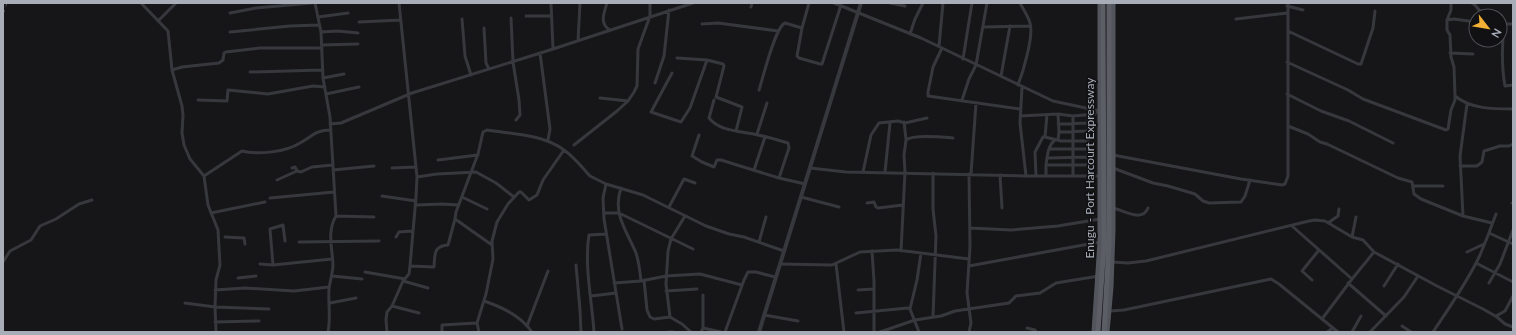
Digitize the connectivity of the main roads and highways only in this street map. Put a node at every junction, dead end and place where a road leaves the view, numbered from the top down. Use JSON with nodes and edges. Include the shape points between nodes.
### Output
{"nodes":[{"id":1,"x":1101,"y":3,"type":"edge"},
{"id":2,"x":1109,"y":3,"type":"edge"},
{"id":3,"x":1113,"y":3,"type":"edge"},
{"id":4,"x":1094,"y":332,"type":"edge"},
{"id":5,"x":1098,"y":332,"type":"edge"},
{"id":6,"x":1104,"y":332,"type":"edge"},
{"id":7,"x":1107,"y":332,"type":"edge"}],
"edges":[{"from":1,"to":4,"type":"main road","name":"Enugu - Port Harcourt Expressway","via":[[1098,111],[1100,242]]},
{"from":1,"to":5,"type":"highway","name":"Enugu - Port Harcourt Expressway","via":[[1104,245]]},
{"from":2,"to":6,"type":"highway","name":"Enugu - Port Harcourt Expressway","via":[[1109,244]]},
{"from":3,"to":7,"type":"main road","name":"Enugu - Port Harcourt Expressway","via":[[1113,208]]}]}
